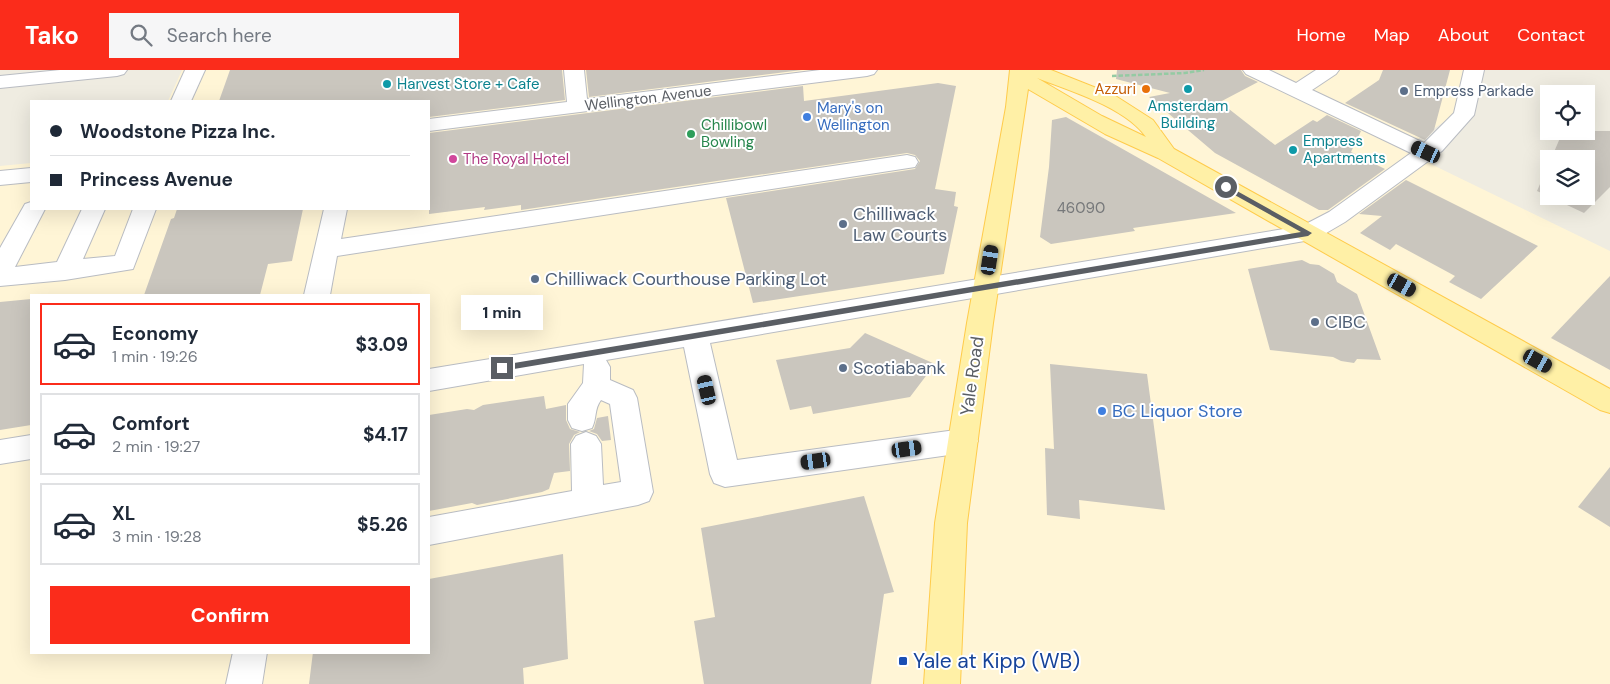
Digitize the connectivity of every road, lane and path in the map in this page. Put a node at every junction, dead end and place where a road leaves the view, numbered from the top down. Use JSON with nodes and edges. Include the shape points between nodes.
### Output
{"nodes":[{"id":1,"x":117,"y":70,"type":"edge"},
{"id":2,"x":195,"y":70,"type":"edge"},
{"id":3,"x":574,"y":70,"type":"edge"},
{"id":4,"x":867,"y":70,"type":"edge"},
{"id":5,"x":1204,"y":70,"type":"edge"},
{"id":6,"x":1253,"y":70,"type":"edge"},
{"id":7,"x":1329,"y":70,"type":"edge"},
{"id":8,"x":1474,"y":70,"type":"edge"},
{"id":9,"x":1022,"y":71,"type":"edge"},
{"id":10,"x":1108,"y":76,"type":"dead end"},
{"id":11,"x":0,"y":82,"type":"edge"},
{"id":12,"x":1298,"y":91,"type":"junction"},
{"id":13,"x":182,"y":100,"type":"edge"},
{"id":14,"x":578,"y":107,"type":"junction"},
{"id":15,"x":430,"y":125,"type":"edge"},
{"id":16,"x":1426,"y":152,"type":"junction"},
{"id":17,"x":907,"y":162,"type":"dead end"},
{"id":18,"x":30,"y":175,"type":"edge"},
{"id":19,"x":0,"y":178,"type":"edge"},
{"id":20,"x":32,"y":210,"type":"edge"},
{"id":21,"x":93,"y":210,"type":"edge"},
{"id":22,"x":144,"y":210,"type":"edge"},
{"id":23,"x":335,"y":210,"type":"edge"},
{"id":24,"x":1308,"y":233,"type":"junction"},
{"id":25,"x":328,"y":249,"type":"junction"},
{"id":26,"x":0,"y":271,"type":"edge"},
{"id":27,"x":65,"y":271,"type":"junction"},
{"id":28,"x":0,"y":277,"type":"edge"},
{"id":29,"x":986,"y":287,"type":"junction"},
{"id":30,"x":317,"y":294,"type":"edge"},
{"id":31,"x":695,"y":336,"type":"junction"},
{"id":32,"x":594,"y":353,"type":"junction"},
{"id":33,"x":430,"y":380,"type":"edge"},
{"id":34,"x":598,"y":386,"type":"junction"},
{"id":35,"x":1610,"y":402,"type":"edge"},
{"id":36,"x":963,"y":441,"type":"junction"},
{"id":37,"x":30,"y":447,"type":"edge"},
{"id":38,"x":0,"y":452,"type":"edge"},
{"id":39,"x":588,"y":501,"type":"junction"},
{"id":40,"x":430,"y":531,"type":"edge"},
{"id":41,"x":250,"y":654,"type":"edge"},
{"id":42,"x":244,"y":684,"type":"edge"},
{"id":43,"x":942,"y":684,"type":"edge"}],
"edges":[{"from":1,"to":11,"type":"street"},
{"from":2,"to":13,"type":"street"},
{"from":3,"to":14,"type":"street"},
{"from":4,"to":14,"type":"street","name":"Wellington Avenue"},
{"from":5,"to":10,"type":"path"},
{"from":6,"to":12,"type":"street"},
{"from":7,"to":12,"type":"street"},
{"from":8,"to":16,"type":"street","via":[[1464,115]]},
{"from":9,"to":24,"type":"main road","via":[[1060,101],[1133,141],[1166,153]]},
{"from":9,"to":29,"type":"main road","name":"Yale Road"},
{"from":12,"to":16,"type":"street"},
{"from":14,"to":15,"type":"street","name":"Wellington Avenue"},
{"from":16,"to":24,"type":"street","via":[[1338,217]]},
{"from":17,"to":25,"type":"street"},
{"from":18,"to":19,"type":"street"},
{"from":20,"to":26,"type":"street"},
{"from":21,"to":27,"type":"street"},
{"from":22,"to":27,"type":"street","via":[[124,263]]},
{"from":23,"to":25,"type":"street"},
{"from":24,"to":29,"type":"street"},
{"from":24,"to":35,"type":"main road"},
{"from":25,"to":30,"type":"street"},
{"from":27,"to":28,"type":"street"},
{"from":29,"to":31,"type":"street"},
{"from":29,"to":36,"type":"main road","name":"Yale Road"},
{"from":31,"to":32,"type":"street"},
{"from":31,"to":36,"type":"street","via":[[725,474]]},
{"from":32,"to":33,"type":"street"},
{"from":32,"to":34,"type":"street"},
{"from":34,"to":39,"type":"street","via":[[582,404]]},
{"from":34,"to":39,"type":"street","via":[[623,398],[638,492]]},
{"from":36,"to":43,"type":"main road","name":"Yale Road","via":[[951,523]]},
{"from":37,"to":38,"type":"street"},
{"from":39,"to":40,"type":"street"},
{"from":41,"to":42,"type":"street"}]}
